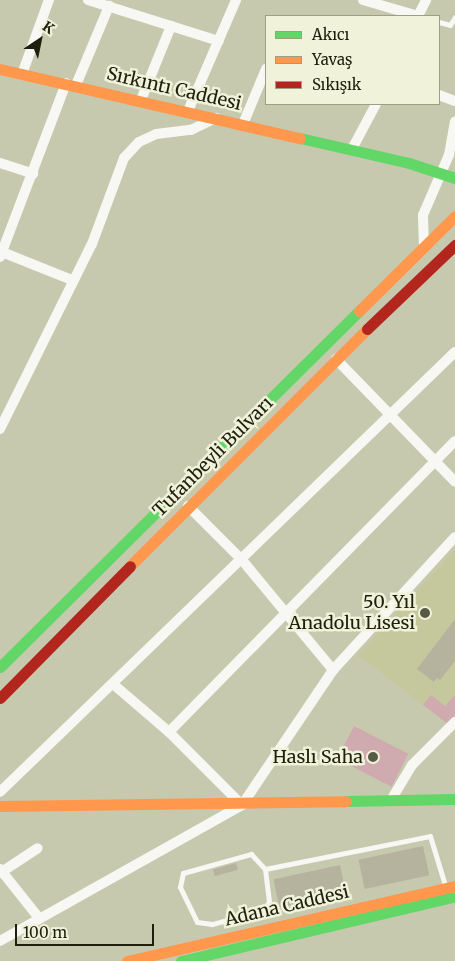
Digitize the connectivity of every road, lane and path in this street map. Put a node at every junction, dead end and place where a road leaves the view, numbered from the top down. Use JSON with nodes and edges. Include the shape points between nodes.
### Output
{"nodes":[{"id":1,"x":49,"y":0,"type":"edge"},
{"id":2,"x":88,"y":0,"type":"edge"},
{"id":3,"x":236,"y":0,"type":"edge"},
{"id":4,"x":363,"y":0,"type":"edge"},
{"id":5,"x":426,"y":0,"type":"edge"},
{"id":6,"x":109,"y":6,"type":"junction"},
{"id":7,"x":415,"y":15,"type":"edge"},
{"id":8,"x":418,"y":15,"type":"edge"},
{"id":9,"x":455,"y":17,"type":"edge"},
{"id":10,"x":440,"y":22,"type":"edge"},
{"id":11,"x":171,"y":26,"type":"junction"},
{"id":12,"x":219,"y":41,"type":"junction"},
{"id":13,"x":0,"y":69,"type":"edge"},
{"id":14,"x":265,"y":71,"type":"edge"},
{"id":15,"x":22,"y":74,"type":"junction"},
{"id":16,"x":71,"y":84,"type":"junction"},
{"id":17,"x":440,"y":95,"type":"edge"},
{"id":18,"x":141,"y":100,"type":"junction"},
{"id":19,"x":455,"y":101,"type":"edge"},
{"id":20,"x":375,"y":105,"type":"edge"},
{"id":21,"x":188,"y":111,"type":"junction"},
{"id":22,"x":217,"y":118,"type":"junction"},
{"id":23,"x":455,"y":122,"type":"edge"},
{"id":24,"x":243,"y":124,"type":"junction"},
{"id":25,"x":352,"y":149,"type":"junction"},
{"id":26,"x":0,"y":164,"type":"edge"},
{"id":27,"x":440,"y":173,"type":"junction"},
{"id":28,"x":33,"y":174,"type":"junction"},
{"id":29,"x":455,"y":178,"type":"edge"},
{"id":30,"x":455,"y":216,"type":"edge"},
{"id":31,"x":3,"y":241,"type":"edge"},
{"id":32,"x":455,"y":245,"type":"edge"},
{"id":33,"x":424,"y":246,"type":"junction"},
{"id":34,"x":1,"y":254,"type":"edge"},
{"id":35,"x":72,"y":280,"type":"junction"},
{"id":36,"x":455,"y":352,"type":"edge"},
{"id":37,"x":336,"y":359,"type":"junction"},
{"id":38,"x":390,"y":416,"type":"junction"},
{"id":39,"x":0,"y":429,"type":"edge"},
{"id":40,"x":455,"y":441,"type":"edge"},
{"id":41,"x":436,"y":461,"type":"junction"},
{"id":42,"x":455,"y":482,"type":"edge"},
{"id":43,"x":188,"y":506,"type":"junction"},
{"id":44,"x":455,"y":537,"type":"edge"},
{"id":45,"x":242,"y":560,"type":"junction"},
{"id":46,"x":287,"y":614,"type":"junction"},
{"id":47,"x":0,"y":667,"type":"edge"},
{"id":48,"x":333,"y":670,"type":"junction"},
{"id":49,"x":113,"y":684,"type":"junction"},
{"id":50,"x":0,"y":698,"type":"edge"},
{"id":51,"x":455,"y":722,"type":"edge"},
{"id":52,"x":169,"y":732,"type":"junction"},
{"id":53,"x":0,"y":792,"type":"edge"},
{"id":54,"x":455,"y":799,"type":"edge"},
{"id":55,"x":391,"y":800,"type":"junction"},
{"id":56,"x":242,"y":805,"type":"junction"},
{"id":57,"x":0,"y":806,"type":"edge"},
{"id":58,"x":38,"y":848,"type":"dead end"},
{"id":59,"x":266,"y":869,"type":"junction"},
{"id":60,"x":1,"y":871,"type":"edge"},
{"id":61,"x":450,"y":887,"type":"edge"},
{"id":62,"x":455,"y":897,"type":"edge"},
{"id":63,"x":39,"y":918,"type":"junction"},
{"id":64,"x":0,"y":941,"type":"edge"},
{"id":65,"x":127,"y":961,"type":"edge"},
{"id":66,"x":181,"y":961,"type":"edge"}],
"edges":[{"from":1,"to":15,"type":"street"},
{"from":2,"to":6,"type":"street"},
{"from":3,"to":12,"type":"street"},
{"from":4,"to":7,"type":"street"},
{"from":5,"to":8,"type":"street"},
{"from":6,"to":11,"type":"street"},
{"from":6,"to":16,"type":"street"},
{"from":9,"to":10,"type":"lane","via":[[450,25]]},
{"from":11,"to":12,"type":"street"},
{"from":11,"to":18,"type":"street"},
{"from":12,"to":21,"type":"street"},
{"from":13,"to":15,"type":"main road","name":"Sırkıntı Caddesi"},
{"from":14,"to":24,"type":"street"},
{"from":15,"to":16,"type":"main road","name":"Sırkıntı Caddesi"},
{"from":16,"to":18,"type":"main road","name":"Sırkıntı Caddesi"},
{"from":16,"to":28,"type":"street"},
{"from":17,"to":19,"type":"street"},
{"from":18,"to":21,"type":"main road","name":"Sırkıntı Caddesi"},
{"from":20,"to":25,"type":"street"},
{"from":21,"to":22,"type":"main road","name":"Sırkıntı Caddesi"},
{"from":22,"to":24,"type":"main road","name":"Sırkıntı Caddesi"},
{"from":22,"to":35,"type":"street","via":[[191,130],[156,134],[138,142],[124,158],[92,244]]},
{"from":23,"to":27,"type":"street","via":[[449,156]]},
{"from":24,"to":25,"type":"main road","name":"Sırkıntı Caddesi"},
{"from":25,"to":27,"type":"main road","name":"Sırkıntı Caddesi"},
{"from":26,"to":28,"type":"street"},
{"from":27,"to":29,"type":"main road","name":"Sırkıntı Caddesi"},
{"from":27,"to":33,"type":"street","via":[[423,215]]},
{"from":28,"to":31,"type":"street"},
{"from":30,"to":33,"type":"main road","name":"Tufanbeyli Bulvarı"},
{"from":31,"to":34,"type":"street"},
{"from":32,"to":37,"type":"main road","name":"Tufanbeyli Bulvarı"},
{"from":33,"to":47,"type":"main road","name":"Tufanbeyli Bulvarı"},
{"from":34,"to":35,"type":"street"},
{"from":35,"to":39,"type":"street"},
{"from":36,"to":38,"type":"street"},
{"from":37,"to":38,"type":"street"},
{"from":37,"to":43,"type":"main road","name":"Tufanbeyli Bulvarı"},
{"from":38,"to":41,"type":"street"},
{"from":38,"to":45,"type":"street"},
{"from":40,"to":41,"type":"street"},
{"from":41,"to":42,"type":"street"},
{"from":41,"to":46,"type":"street"},
{"from":43,"to":45,"type":"street"},
{"from":43,"to":50,"type":"main road","name":"Tufanbeyli Bulvarı"},
{"from":44,"to":48,"type":"street"},
{"from":45,"to":46,"type":"street"},
{"from":45,"to":49,"type":"street"},
{"from":46,"to":48,"type":"street"},
{"from":46,"to":52,"type":"street"},
{"from":48,"to":56,"type":"street"},
{"from":49,"to":52,"type":"street"},
{"from":49,"to":53,"type":"street"},
{"from":51,"to":55,"type":"street","via":[[412,765]]},
{"from":52,"to":56,"type":"street"},
{"from":54,"to":55,"type":"main road"},
{"from":55,"to":56,"type":"main road"},
{"from":56,"to":57,"type":"main road"},
{"from":56,"to":63,"type":"street"},
{"from":58,"to":60,"type":"street"},
{"from":59,"to":59,"type":"lane","via":[[251,854],[183,872],[180,887],[197,922],[212,924],[263,910],[269,902]]},
{"from":59,"to":61,"type":"lane","via":[[430,836]]},
{"from":60,"to":63,"type":"street"},
{"from":61,"to":65,"type":"main road","name":"Adana Caddesi"},
{"from":62,"to":66,"type":"main road"},
{"from":63,"to":64,"type":"street"}]}
